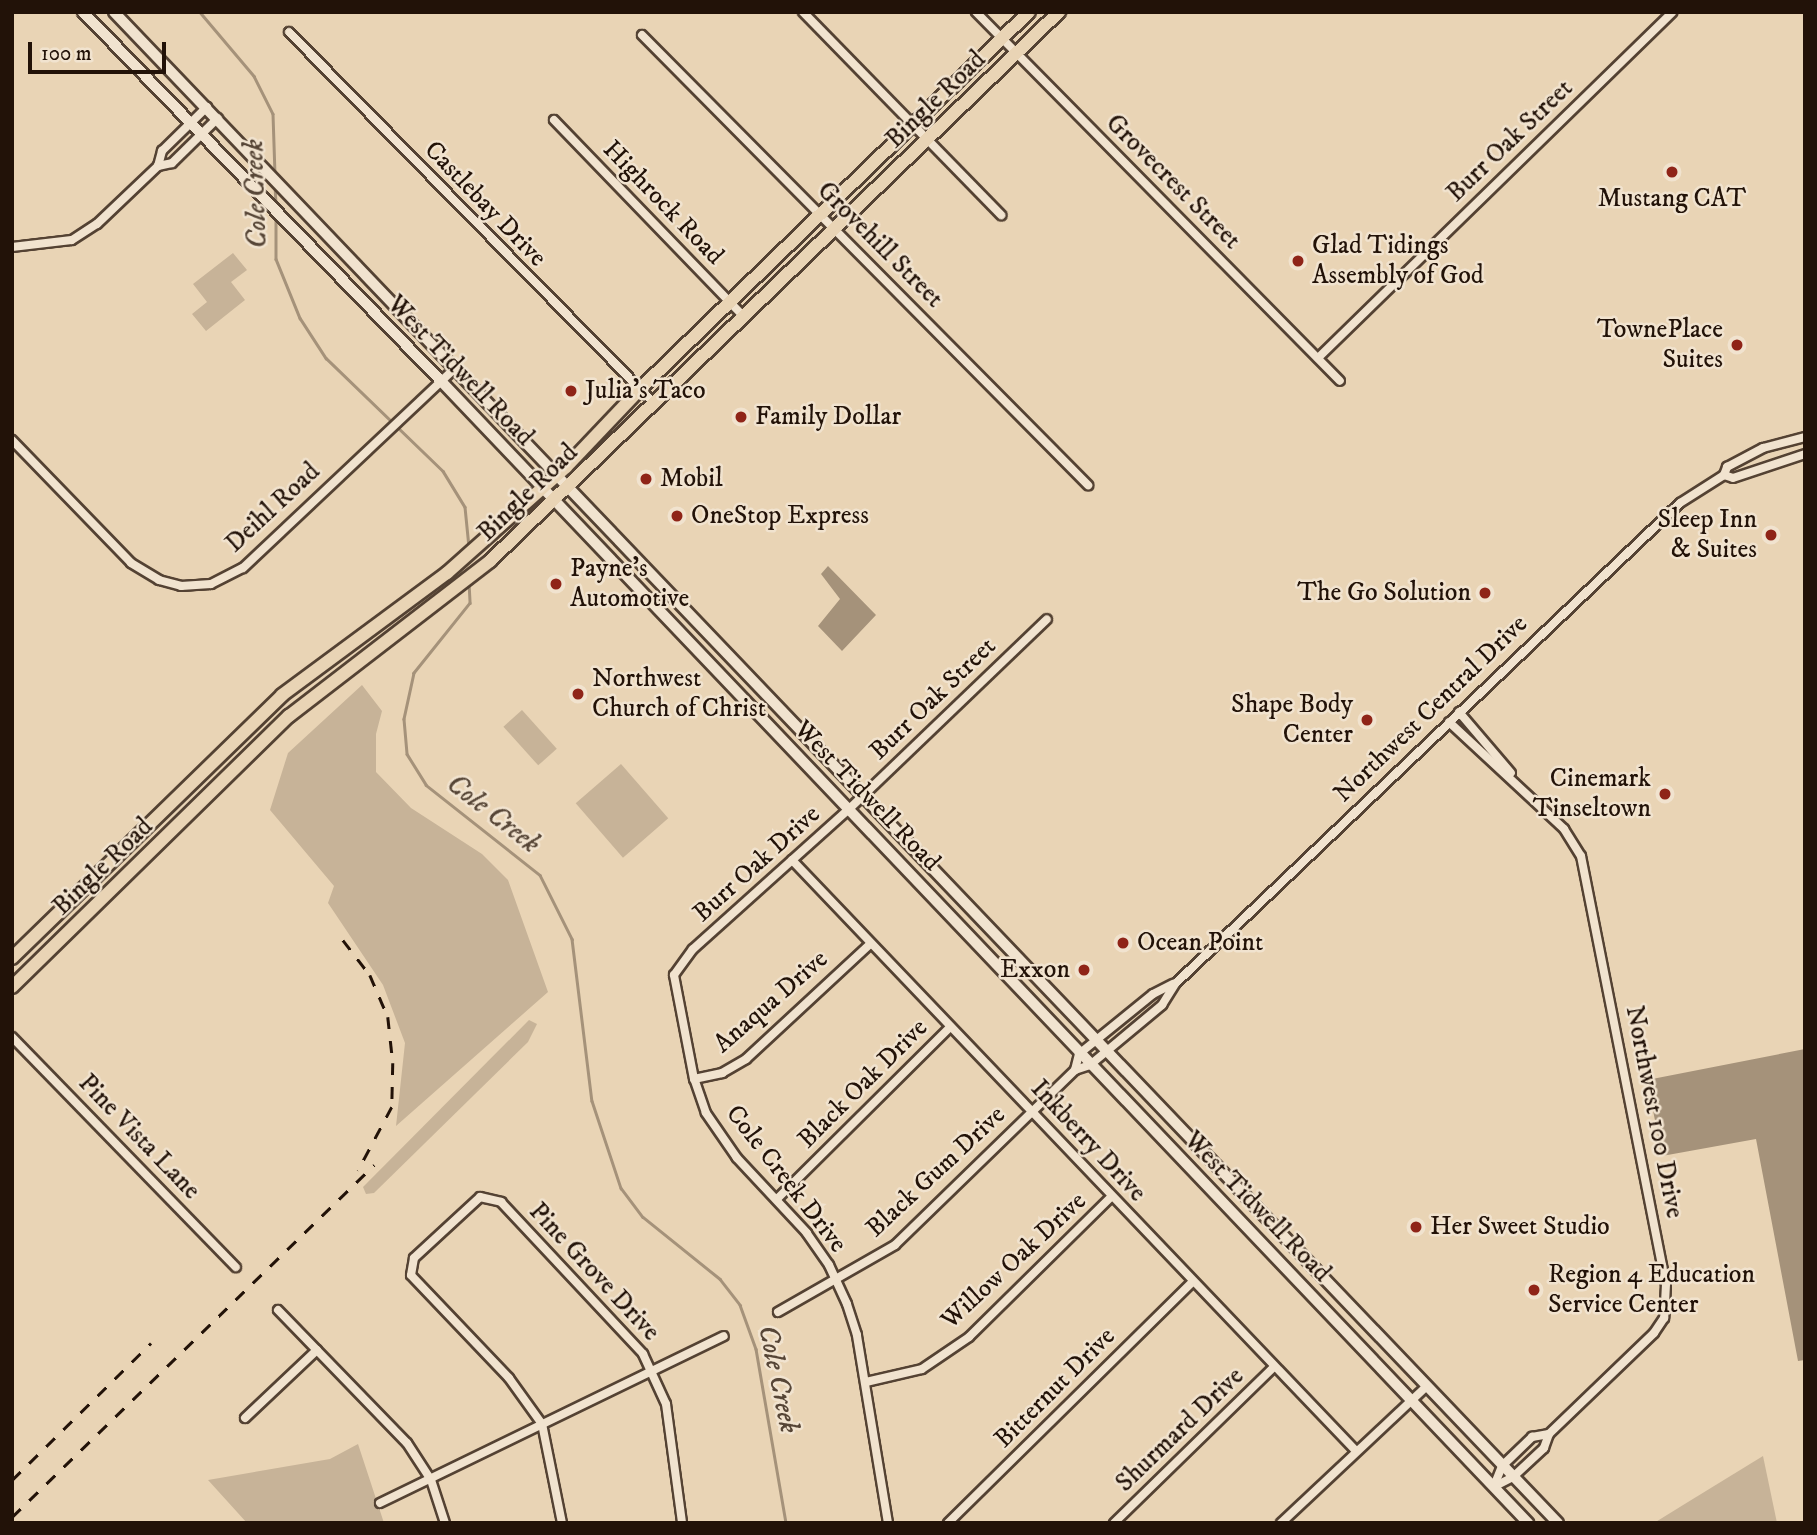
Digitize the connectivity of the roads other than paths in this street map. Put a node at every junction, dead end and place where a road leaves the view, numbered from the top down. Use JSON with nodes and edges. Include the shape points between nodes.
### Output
{"nodes":[{"id":1,"x":83,"y":12,"type":"edge"},
{"id":2,"x":113,"y":12,"type":"edge"},
{"id":3,"x":803,"y":12,"type":"edge"},
{"id":4,"x":976,"y":12,"type":"edge"},
{"id":5,"x":1029,"y":12,"type":"edge"},
{"id":6,"x":1059,"y":12,"type":"edge"},
{"id":7,"x":1672,"y":12,"type":"edge"},
{"id":8,"x":97,"y":26,"type":"junction"},
{"id":9,"x":289,"y":32,"type":"dead end"},
{"id":10,"x":642,"y":35,"type":"dead end"},
{"id":11,"x":1002,"y":38,"type":"junction"},
{"id":12,"x":1017,"y":53,"type":"junction"},
{"id":13,"x":207,"y":107,"type":"junction"},
{"id":14,"x":218,"y":118,"type":"junction"},
{"id":15,"x":554,"y":120,"type":"dead end"},
{"id":16,"x":190,"y":124,"type":"junction"},
{"id":17,"x":912,"y":127,"type":"junction"},
{"id":18,"x":201,"y":135,"type":"junction"},
{"id":19,"x":926,"y":140,"type":"junction"},
{"id":20,"x":158,"y":166,"type":"junction"},
{"id":21,"x":822,"y":215,"type":"junction"},
{"id":22,"x":1001,"y":215,"type":"dead end"},
{"id":23,"x":835,"y":230,"type":"junction"},
{"id":24,"x":12,"y":247,"type":"edge"},
{"id":25,"x":380,"y":290,"type":"junction"},
{"id":26,"x":729,"y":302,"type":"junction"},
{"id":27,"x":366,"y":306,"type":"junction"},
{"id":28,"x":742,"y":315,"type":"junction"},
{"id":29,"x":1318,"y":358,"type":"junction"},
{"id":30,"x":455,"y":368,"type":"junction"},
{"id":31,"x":441,"y":381,"type":"junction"},
{"id":32,"x":1340,"y":381,"type":"dead end"},
{"id":33,"x":640,"y":388,"type":"junction"},
{"id":34,"x":653,"y":402,"type":"junction"},
{"id":35,"x":1805,"y":437,"type":"edge"},
{"id":36,"x":12,"y":440,"type":"edge"},
{"id":37,"x":1805,"y":454,"type":"edge"},
{"id":38,"x":558,"y":474,"type":"junction"},
{"id":39,"x":1724,"y":475,"type":"junction"},
{"id":40,"x":1088,"y":485,"type":"dead end"},
{"id":41,"x":569,"y":486,"type":"junction"},
{"id":42,"x":541,"y":489,"type":"junction"},
{"id":43,"x":553,"y":501,"type":"junction"},
{"id":44,"x":677,"y":599,"type":"junction"},
{"id":45,"x":391,"y":615,"type":"junction"},
{"id":46,"x":663,"y":615,"type":"junction"},
{"id":47,"x":1047,"y":619,"type":"dead end"},
{"id":48,"x":401,"y":630,"type":"junction"},
{"id":49,"x":756,"y":681,"type":"junction"},
{"id":50,"x":740,"y":697,"type":"junction"},
{"id":51,"x":1459,"y":712,"type":"junction"},
{"id":52,"x":1449,"y":722,"type":"junction"},
{"id":53,"x":237,"y":738,"type":"junction"},
{"id":54,"x":251,"y":751,"type":"junction"},
{"id":55,"x":1515,"y":779,"type":"junction"},
{"id":56,"x":864,"y":795,"type":"junction"},
{"id":57,"x":849,"y":809,"type":"junction"},
{"id":58,"x":792,"y":860,"type":"junction"},
{"id":59,"x":108,"y":864,"type":"junction"},
{"id":60,"x":123,"y":879,"type":"junction"},
{"id":61,"x":870,"y":944,"type":"junction"},
{"id":62,"x":693,"y":949,"type":"joint"},
{"id":63,"x":12,"y":958,"type":"edge"},
{"id":64,"x":1175,"y":983,"type":"junction"},
{"id":65,"x":12,"y":987,"type":"edge"},
{"id":66,"x":949,"y":1028,"type":"junction"},
{"id":67,"x":12,"y":1037,"type":"edge"},
{"id":68,"x":1098,"y":1038,"type":"junction"},
{"id":69,"x":1108,"y":1050,"type":"junction"},
{"id":70,"x":1079,"y":1054,"type":"junction"},
{"id":71,"x":1090,"y":1065,"type":"junction"},
{"id":72,"x":1076,"y":1070,"type":"junction"},
{"id":73,"x":694,"y":1079,"type":"junction"},
{"id":74,"x":1031,"y":1111,"type":"junction"},
{"id":75,"x":1111,"y":1197,"type":"junction"},
{"id":76,"x":777,"y":1199,"type":"junction"},
{"id":77,"x":1265,"y":1213,"type":"junction"},
{"id":78,"x":1250,"y":1230,"type":"junction"},
{"id":79,"x":236,"y":1267,"type":"dead end"},
{"id":80,"x":837,"y":1280,"type":"junction"},
{"id":81,"x":1192,"y":1282,"type":"junction"},
{"id":82,"x":278,"y":1310,"type":"dead end"},
{"id":83,"x":778,"y":1312,"type":"dead end"},
{"id":84,"x":724,"y":1336,"type":"dead end"},
{"id":85,"x":317,"y":1350,"type":"junction"},
{"id":86,"x":1274,"y":1367,"type":"junction"},
{"id":87,"x":654,"y":1371,"type":"junction"},
{"id":88,"x":866,"y":1382,"type":"junction"},
{"id":89,"x":1427,"y":1386,"type":"junction"},
{"id":90,"x":1411,"y":1400,"type":"junction"},
{"id":91,"x":245,"y":1418,"type":"dead end"},
{"id":92,"x":542,"y":1424,"type":"junction"},
{"id":93,"x":1549,"y":1434,"type":"junction"},
{"id":94,"x":1355,"y":1450,"type":"junction"},
{"id":95,"x":1502,"y":1466,"type":"junction"},
{"id":96,"x":1513,"y":1477,"type":"junction"},
{"id":97,"x":431,"y":1480,"type":"junction"},
{"id":98,"x":1493,"y":1487,"type":"junction"},
{"id":99,"x":380,"y":1503,"type":"dead end"},
{"id":100,"x":445,"y":1523,"type":"edge"},
{"id":101,"x":562,"y":1523,"type":"edge"},
{"id":102,"x":682,"y":1523,"type":"edge"},
{"id":103,"x":888,"y":1523,"type":"edge"},
{"id":104,"x":947,"y":1523,"type":"edge"},
{"id":105,"x":1114,"y":1523,"type":"edge"},
{"id":106,"x":1281,"y":1523,"type":"edge"},
{"id":107,"x":1528,"y":1523,"type":"edge"},
{"id":108,"x":1558,"y":1523,"type":"edge"}],
"edges":[{"from":1,"to":8,"type":"main road","name":"West Tidwell Road"},
{"from":2,"to":8,"type":"main road"},
{"from":2,"to":13,"type":"main road","name":"West Tidwell Road"},
{"from":3,"to":17,"type":"street"},
{"from":4,"to":11,"type":"street","name":"Grovecrest Street"},
{"from":5,"to":11,"type":"main road","name":"Bingle Road"},
{"from":6,"to":12,"type":"main road","name":"Bingle Road"},
{"from":7,"to":29,"type":"street","name":"Burr Oak Street"},
{"from":8,"to":16,"type":"main road","name":"West Tidwell Road"},
{"from":9,"to":33,"type":"street","name":"Castlebay Drive","via":[[586,339]]},
{"from":10,"to":21,"type":"street","name":"Grovehill Street"},
{"from":11,"to":12,"type":"street","name":"Grovecrest Street"},
{"from":11,"to":17,"type":"main road","name":"Bingle Road"},
{"from":12,"to":19,"type":"main road","name":"Bingle Road"},
{"from":12,"to":29,"type":"street","name":"Grovecrest Street"},
{"from":13,"to":14,"type":"main road","name":"West Tidwell Road"},
{"from":13,"to":16,"type":"street"},
{"from":14,"to":18,"type":"street"},
{"from":14,"to":25,"type":"main road","name":"West Tidwell Road"},
{"from":15,"to":26,"type":"street","name":"Highrock Road"},
{"from":16,"to":18,"type":"main road","name":"West Tidwell Road"},
{"from":16,"to":20,"type":"street","via":[[162,151]]},
{"from":17,"to":19,"type":"street"},
{"from":17,"to":21,"type":"main road","name":"Bingle Road"},
{"from":18,"to":20,"type":"street","via":[[172,163]]},
{"from":18,"to":27,"type":"main road","name":"West Tidwell Road"},
{"from":19,"to":22,"type":"street"},
{"from":19,"to":23,"type":"main road","name":"Bingle Road"},
{"from":20,"to":24,"type":"street","via":[[97,224],[72,240]]},
{"from":21,"to":23,"type":"street","name":"Grovehill Street"},
{"from":21,"to":26,"type":"main road","name":"Bingle Road"},
{"from":23,"to":28,"type":"main road","name":"Bingle Road"},
{"from":23,"to":40,"type":"street","name":"Grovehill Street"},
{"from":25,"to":27,"type":"main road"},
{"from":25,"to":30,"type":"main road","name":"West Tidwell Road"},
{"from":26,"to":28,"type":"street","name":"Highrock Road"},
{"from":26,"to":33,"type":"main road","name":"Bingle Road"},
{"from":27,"to":31,"type":"main road","name":"West Tidwell Road"},
{"from":28,"to":34,"type":"main road","name":"Bingle Road"},
{"from":29,"to":32,"type":"street","name":"Grovecrest Street"},
{"from":30,"to":31,"type":"street","name":"Deihl Road"},
{"from":30,"to":38,"type":"main road","name":"West Tidwell Road"},
{"from":31,"to":36,"type":"street","name":"Deihl Road","via":[[243,568],[211,584],[181,586],[159,580],[131,563]]},
{"from":31,"to":42,"type":"main road","name":"West Tidwell Road"},
{"from":33,"to":34,"type":"street","name":"Castlebay Drive"},
{"from":33,"to":38,"type":"main road","name":"Bingle Road"},
{"from":34,"to":41,"type":"main road","name":"Bingle Road"},
{"from":35,"to":39,"type":"street","name":"Northwest Central Drive","via":[[1763,448],[1727,467]]},
{"from":37,"to":39,"type":"street","name":"Northwest Central Drive","via":[[1733,478]]},
{"from":38,"to":41,"type":"main road","name":"West Tidwell Road"},
{"from":38,"to":42,"type":"main road","name":"Bingle Road"},
{"from":39,"to":51,"type":"street","name":"Northwest Central Drive","via":[[1680,503],[1624,553]]},
{"from":41,"to":43,"type":"main road","name":"Bingle Road"},
{"from":41,"to":44,"type":"main road","name":"West Tidwell Road"},
{"from":42,"to":43,"type":"main road","name":"West Tidwell Road"},
{"from":42,"to":45,"type":"main road","name":"Bingle Road"},
{"from":43,"to":46,"type":"main road","name":"West Tidwell Road"},
{"from":43,"to":48,"type":"main road","name":"Bingle Road","via":[[490,561]]},
{"from":44,"to":46,"type":"main road"},
{"from":44,"to":49,"type":"main road","name":"West Tidwell Road"},
{"from":45,"to":48,"type":"main road"},
{"from":45,"to":53,"type":"main road","name":"Bingle Road","via":[[319,664]]},
{"from":46,"to":50,"type":"main road","name":"West Tidwell Road"},
{"from":47,"to":56,"type":"street","name":"Burr Oak Street"},
{"from":48,"to":54,"type":"main road","name":"Bingle Road","via":[[325,685]]},
{"from":49,"to":50,"type":"main road"},
{"from":49,"to":56,"type":"main road","name":"West Tidwell Road"},
{"from":50,"to":57,"type":"main road","name":"West Tidwell Road"},
{"from":51,"to":52,"type":"street","name":"Northwest Central Drive"},
{"from":51,"to":55,"type":"street","name":"Northwest 100 Drive","via":[[1497,751]]},
{"from":52,"to":55,"type":"street","name":"Northwest 100 Drive"},
{"from":52,"to":64,"type":"street","name":"Northwest Central Drive"},
{"from":53,"to":54,"type":"main road"},
{"from":53,"to":59,"type":"main road","name":"Bingle Road"},
{"from":54,"to":60,"type":"main road","name":"Bingle Road"},
{"from":55,"to":93,"type":"street","name":"Northwest 100 Drive","via":[[1570,835],[1581,856],[1666,1284],[1664,1318],[1654,1333]]},
{"from":56,"to":57,"type":"street","name":"Burr Oak Street"},
{"from":56,"to":68,"type":"main road","name":"West Tidwell Road"},
{"from":57,"to":58,"type":"street","name":"Burr Oak Drive"},
{"from":57,"to":70,"type":"main road","name":"West Tidwell Road"},
{"from":58,"to":61,"type":"street","name":"Inkberry Drive"},
{"from":58,"to":62,"type":"street","name":"Burr Oak Drive"},
{"from":59,"to":60,"type":"main road"},
{"from":59,"to":63,"type":"main road","name":"Bingle Road"},
{"from":60,"to":65,"type":"main road","name":"Bingle Road"},
{"from":61,"to":66,"type":"street","name":"Inkberry Drive"},
{"from":61,"to":73,"type":"street","name":"Anaqua Drive","via":[[746,1059],[722,1073]]},
{"from":62,"to":73,"type":"street","name":"Cole Creek Drive","via":[[674,975]]},
{"from":64,"to":68,"type":"street","name":"Northwest Central Drive","via":[[1153,994]]},
{"from":64,"to":69,"type":"street","name":"Northwest Central Drive","via":[[1162,1005]]},
{"from":66,"to":74,"type":"street","name":"Inkberry Drive"},
{"from":66,"to":76,"type":"street","name":"Black Oak Drive"},
{"from":67,"to":79,"type":"street","name":"Pine Vista Lane"},
{"from":68,"to":69,"type":"main road","name":"West Tidwell Road"},
{"from":68,"to":70,"type":"street","name":"Northwest Central Drive"},
{"from":69,"to":71,"type":"street","name":"Northwest Central Drive"},
{"from":69,"to":77,"type":"main road","name":"West Tidwell Road"},
{"from":70,"to":71,"type":"main road","name":"West Tidwell Road"},
{"from":70,"to":72,"type":"street"},
{"from":71,"to":72,"type":"street","name":"Black Gum Drive"},
{"from":71,"to":78,"type":"main road","name":"West Tidwell Road"},
{"from":72,"to":74,"type":"street","name":"Black Gum Drive"},
{"from":73,"to":76,"type":"street","name":"Cole Creek Drive","via":[[706,1113]]},
{"from":74,"to":75,"type":"street","name":"Inkberry Drive"},
{"from":74,"to":80,"type":"street","name":"Black Gum Drive","via":[[895,1245]]},
{"from":75,"to":81,"type":"street","name":"Inkberry Drive"},
{"from":75,"to":88,"type":"street","name":"Willow Oak Drive","via":[[969,1337],[922,1369]]},
{"from":76,"to":80,"type":"street","name":"Cole Creek Drive","via":[[807,1233]]},
{"from":77,"to":78,"type":"main road"},
{"from":77,"to":89,"type":"main road","name":"West Tidwell Road"},
{"from":78,"to":90,"type":"main road","name":"West Tidwell Road"},
{"from":80,"to":83,"type":"street","name":"Black Gum Drive"},
{"from":80,"to":88,"type":"street","name":"Cole Creek Drive","via":[[857,1335]]},
{"from":81,"to":86,"type":"street","name":"Inkberry Drive"},
{"from":81,"to":104,"type":"street","name":"Bitternut Drive"},
{"from":82,"to":85,"type":"street"},
{"from":84,"to":87,"type":"street"},
{"from":85,"to":91,"type":"street"},
{"from":85,"to":97,"type":"street","via":[[407,1443]]},
{"from":86,"to":94,"type":"street","name":"Inkberry Drive"},
{"from":86,"to":105,"type":"street","name":"Shurmard Drive"},
{"from":87,"to":92,"type":"street"},
{"from":87,"to":92,"type":"street","name":"Pine Grove Drive","via":[[629,1334],[501,1202],[480,1197],[414,1258],[411,1275],[509,1378]]},
{"from":87,"to":102,"type":"street","name":"Pine Grove Drive","via":[[666,1404]]},
{"from":88,"to":103,"type":"street","name":"Cole Creek Drive"},
{"from":89,"to":90,"type":"street"},
{"from":89,"to":95,"type":"main road","name":"West Tidwell Road"},
{"from":90,"to":94,"type":"street"},
{"from":90,"to":98,"type":"main road","name":"West Tidwell Road"},
{"from":92,"to":97,"type":"street"},
{"from":92,"to":101,"type":"street"},
{"from":93,"to":95,"type":"street","name":"Northwest 100 Drive","via":[[1532,1437]]},
{"from":93,"to":96,"type":"street","name":"Northwest 100 Drive","via":[[1544,1448]]},
{"from":94,"to":106,"type":"street"},
{"from":95,"to":96,"type":"main road","name":"West Tidwell Road"},
{"from":95,"to":98,"type":"street","name":"Northwest 100 Drive"},
{"from":96,"to":98,"type":"street","name":"Northwest 100 Drive"},
{"from":96,"to":108,"type":"main road","name":"West Tidwell Road"},
{"from":97,"to":99,"type":"street"},
{"from":97,"to":100,"type":"street"},
{"from":98,"to":107,"type":"main road","name":"West Tidwell Road"}]}
